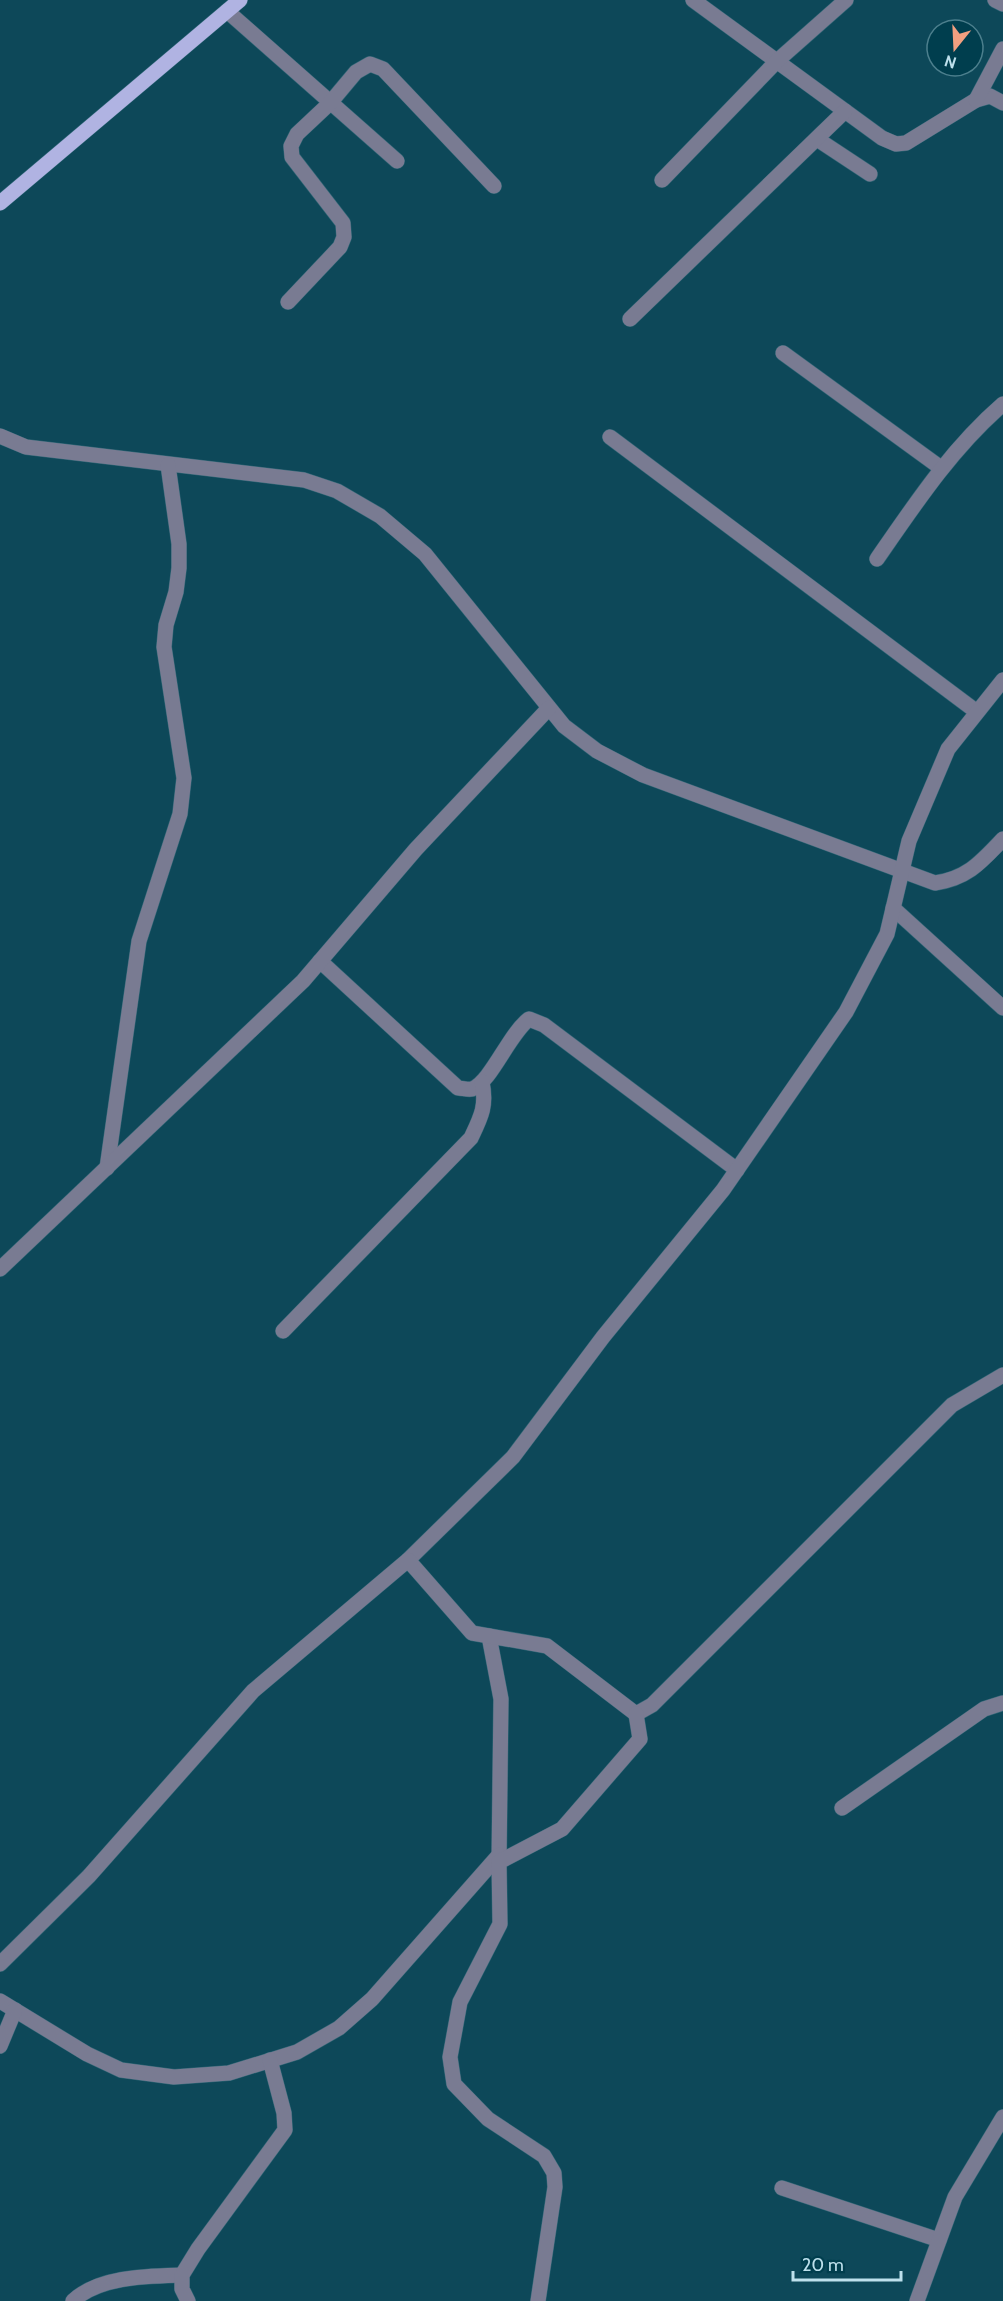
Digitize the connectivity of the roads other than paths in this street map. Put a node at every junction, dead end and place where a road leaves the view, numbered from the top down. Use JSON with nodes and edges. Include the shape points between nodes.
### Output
{"nodes":[{"id":1,"x":240,"y":0,"type":"edge"},
{"id":2,"x":693,"y":0,"type":"edge"},
{"id":3,"x":846,"y":0,"type":"edge"},
{"id":4,"x":995,"y":0,"type":"edge"},
{"id":5,"x":1003,"y":4,"type":"edge"},
{"id":6,"x":227,"y":11,"type":"junction"},
{"id":7,"x":1003,"y":49,"type":"edge"},
{"id":8,"x":777,"y":61,"type":"junction"},
{"id":9,"x":976,"y":100,"type":"junction"},
{"id":10,"x":330,"y":103,"type":"junction"},
{"id":11,"x":1003,"y":103,"type":"edge"},
{"id":12,"x":845,"y":111,"type":"junction"},
{"id":13,"x":817,"y":139,"type":"junction"},
{"id":14,"x":397,"y":161,"type":"dead end"},
{"id":15,"x":870,"y":174,"type":"dead end"},
{"id":16,"x":662,"y":180,"type":"dead end"},
{"id":17,"x":494,"y":186,"type":"dead end"},
{"id":18,"x":0,"y":203,"type":"edge"},
{"id":19,"x":288,"y":302,"type":"dead end"},
{"id":20,"x":630,"y":319,"type":"dead end"},
{"id":21,"x":783,"y":353,"type":"dead end"},
{"id":22,"x":1003,"y":404,"type":"edge"},
{"id":23,"x":0,"y":436,"type":"edge"},
{"id":24,"x":610,"y":437,"type":"dead end"},
{"id":25,"x":168,"y":465,"type":"junction"},
{"id":26,"x":941,"y":468,"type":"junction"},
{"id":27,"x":876,"y":559,"type":"dead end"},
{"id":28,"x":1003,"y":680,"type":"edge"},
{"id":29,"x":549,"y":708,"type":"junction"},
{"id":30,"x":977,"y":712,"type":"junction"},
{"id":31,"x":1003,"y":839,"type":"edge"},
{"id":32,"x":902,"y":873,"type":"junction"},
{"id":33,"x":893,"y":908,"type":"junction"},
{"id":34,"x":320,"y":961,"type":"junction"},
{"id":35,"x":1003,"y":1008,"type":"edge"},
{"id":36,"x":482,"y":1082,"type":"junction"},
{"id":37,"x":106,"y":1168,"type":"junction"},
{"id":38,"x":736,"y":1170,"type":"junction"},
{"id":39,"x":0,"y":1269,"type":"edge"},
{"id":40,"x":283,"y":1331,"type":"dead end"},
{"id":41,"x":1003,"y":1375,"type":"edge"},
{"id":42,"x":408,"y":1560,"type":"junction"},
{"id":43,"x":489,"y":1636,"type":"junction"},
{"id":44,"x":1003,"y":1703,"type":"edge"},
{"id":45,"x":636,"y":1714,"type":"junction"},
{"id":46,"x":842,"y":1808,"type":"dead end"},
{"id":47,"x":499,"y":1858,"type":"junction"},
{"id":48,"x":0,"y":1964,"type":"edge"},
{"id":49,"x":0,"y":2001,"type":"edge"},
{"id":50,"x":15,"y":2010,"type":"junction"},
{"id":51,"x":0,"y":2046,"type":"edge"},
{"id":52,"x":270,"y":2060,"type":"junction"},
{"id":53,"x":1003,"y":2117,"type":"edge"},
{"id":54,"x":782,"y":2188,"type":"dead end"},
{"id":55,"x":939,"y":2240,"type":"junction"},
{"id":56,"x":182,"y":2275,"type":"junction"},
{"id":57,"x":72,"y":2301,"type":"edge"},
{"id":58,"x":188,"y":2301,"type":"edge"},
{"id":59,"x":538,"y":2301,"type":"edge"},
{"id":60,"x":917,"y":2301,"type":"edge"}],
"edges":[{"from":1,"to":6,"type":"main road"},
{"from":2,"to":8,"type":"street"},
{"from":3,"to":8,"type":"street"},
{"from":4,"to":5,"type":"street"},
{"from":6,"to":10,"type":"street"},
{"from":6,"to":18,"type":"main road"},
{"from":7,"to":9,"type":"street"},
{"from":8,"to":12,"type":"street"},
{"from":8,"to":16,"type":"street"},
{"from":9,"to":11,"type":"street","via":[[990,96]]},
{"from":9,"to":12,"type":"street","via":[[906,143],[896,144]]},
{"from":10,"to":14,"type":"street"},
{"from":10,"to":17,"type":"street","via":[[356,72],[370,64],[383,69]]},
{"from":10,"to":19,"type":"street","via":[[297,134],[291,146],[292,157],[343,223],[344,237],[340,247]]},
{"from":12,"to":13,"type":"street"},
{"from":13,"to":15,"type":"street"},
{"from":13,"to":20,"type":"street"},
{"from":21,"to":26,"type":"street"},
{"from":22,"to":26,"type":"street"},
{"from":23,"to":25,"type":"street","via":[[26,447]]},
{"from":24,"to":30,"type":"street"},
{"from":25,"to":29,"type":"street","via":[[304,480],[337,491],[380,516],[425,554]]},
{"from":25,"to":37,"type":"street","via":[[179,568],[164,647],[184,778],[180,814],[139,941]]},
{"from":26,"to":27,"type":"street"},
{"from":28,"to":30,"type":"street"},
{"from":29,"to":32,"type":"street","via":[[564,726],[597,751],[643,775]]},
{"from":29,"to":34,"type":"street","via":[[416,849]]},
{"from":30,"to":32,"type":"street","via":[[948,749],[909,841]]},
{"from":31,"to":32,"type":"street","via":[[980,863],[953,880],[935,884]]},
{"from":32,"to":33,"type":"street"},
{"from":33,"to":35,"type":"street"},
{"from":33,"to":38,"type":"street","via":[[887,934],[846,1012]]},
{"from":34,"to":36,"type":"street","via":[[458,1088],[471,1089]]},
{"from":34,"to":37,"type":"street"},
{"from":36,"to":38,"type":"street","via":[[519,1026],[529,1019],[544,1024]]},
{"from":36,"to":40,"type":"street","via":[[482,1114],[471,1138]]},
{"from":37,"to":39,"type":"street"},
{"from":38,"to":42,"type":"street","via":[[603,1336],[513,1457]]},
{"from":41,"to":45,"type":"street","via":[[952,1405],[652,1705]]},
{"from":42,"to":43,"type":"street","via":[[472,1633]]},
{"from":42,"to":48,"type":"street","via":[[252,1691],[89,1876]]},
{"from":43,"to":45,"type":"street","via":[[547,1647]]},
{"from":43,"to":47,"type":"street","via":[[501,1699]]},
{"from":44,"to":46,"type":"street","via":[[984,1709]]},
{"from":45,"to":47,"type":"street","via":[[640,1739],[562,1829]]},
{"from":47,"to":52,"type":"street","via":[[372,1999],[339,2028],[297,2052]]},
{"from":47,"to":59,"type":"street","via":[[500,1924],[460,2001],[450,2057],[454,2084],[488,2119],[544,2156],[554,2174]]},
{"from":49,"to":50,"type":"street"},
{"from":50,"to":51,"type":"street"},
{"from":50,"to":52,"type":"street","via":[[121,2070],[174,2077],[229,2073]]},
{"from":52,"to":56,"type":"street","via":[[285,2130]]},
{"from":53,"to":55,"type":"street","via":[[955,2197]]},
{"from":54,"to":55,"type":"street"},
{"from":55,"to":60,"type":"street"},
{"from":56,"to":57,"type":"street","via":[[116,2280]]},
{"from":56,"to":58,"type":"street","via":[[182,2289]]}]}
